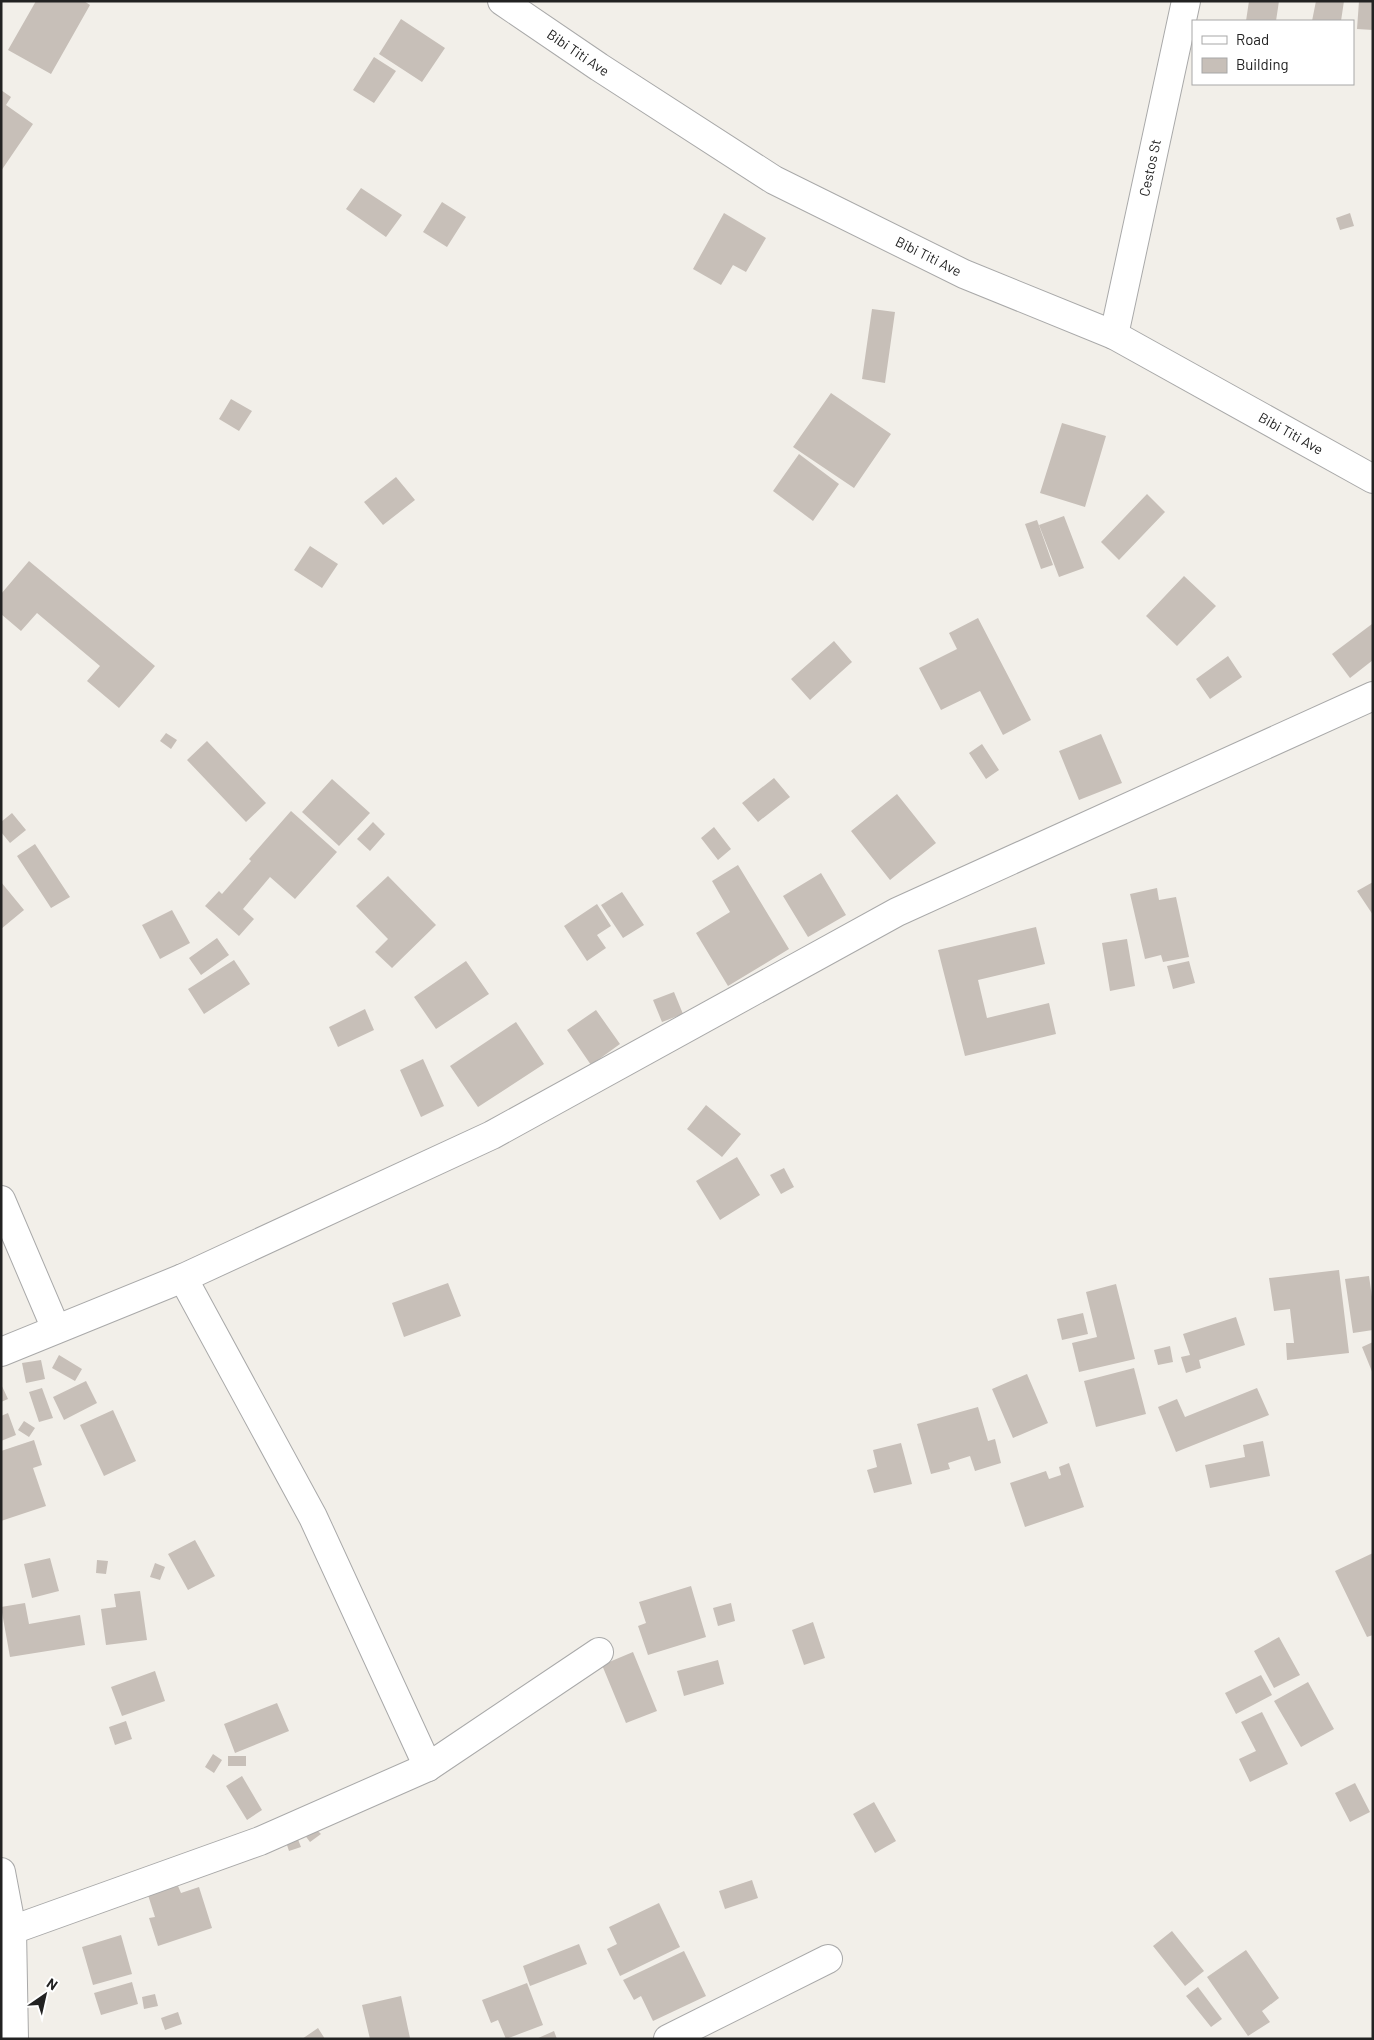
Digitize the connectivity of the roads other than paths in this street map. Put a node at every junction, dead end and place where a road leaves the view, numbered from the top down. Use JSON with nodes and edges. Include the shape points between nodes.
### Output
{"nodes":[{"id":1,"x":502,"y":1,"type":"edge"},
{"id":2,"x":1186,"y":1,"type":"edge"},
{"id":3,"x":1114,"y":335,"type":"junction"},
{"id":4,"x":1373,"y":479,"type":"edge"},
{"id":5,"x":1373,"y":696,"type":"edge"},
{"id":6,"x":1,"y":1200,"type":"edge"},
{"id":7,"x":183,"y":1278,"type":"junction"},
{"id":8,"x":56,"y":1329,"type":"junction"},
{"id":9,"x":1,"y":1352,"type":"edge"},
{"id":10,"x":599,"y":1652,"type":"dead end"},
{"id":11,"x":428,"y":1767,"type":"junction"},
{"id":12,"x":1,"y":1872,"type":"edge"},
{"id":13,"x":12,"y":1930,"type":"junction"},
{"id":14,"x":828,"y":1959,"type":"dead end"},
{"id":15,"x":14,"y":2039,"type":"edge"},
{"id":16,"x":668,"y":2039,"type":"edge"}],
"edges":[{"from":1,"to":3,"type":"street","name":"Bibi Titi Ave","via":[[774,180],[964,274]]},
{"from":2,"to":3,"type":"street","name":"Cestos St"},
{"from":3,"to":4,"type":"street","name":"Bibi Titi Ave"},
{"from":5,"to":7,"type":"street","via":[[897,912],[492,1135]]},
{"from":6,"to":8,"type":"street"},
{"from":7,"to":8,"type":"street"},
{"from":7,"to":11,"type":"street","via":[[313,1517]]},
{"from":8,"to":9,"type":"street"},
{"from":10,"to":11,"type":"street"},
{"from":11,"to":13,"type":"street","via":[[260,1841]]},
{"from":12,"to":13,"type":"street"},
{"from":13,"to":15,"type":"street"},
{"from":14,"to":16,"type":"street"}]}
